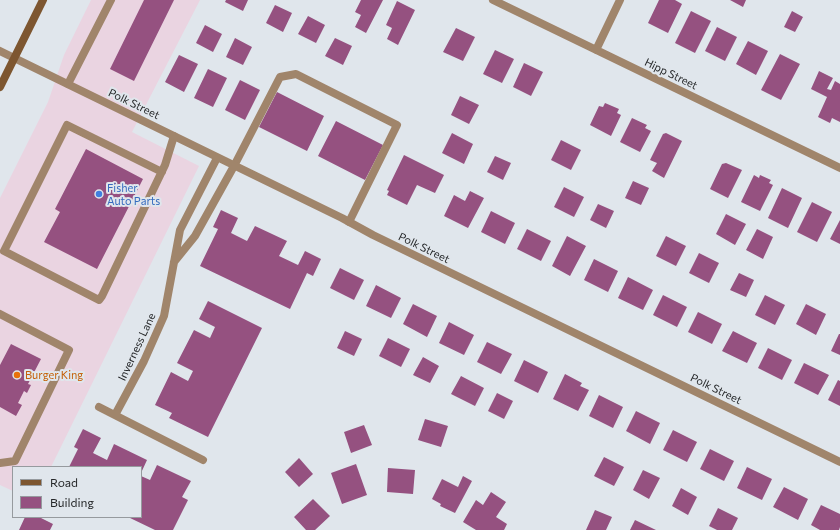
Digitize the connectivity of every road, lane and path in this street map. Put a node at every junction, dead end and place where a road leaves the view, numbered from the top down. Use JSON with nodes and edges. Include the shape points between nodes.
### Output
{"nodes":[{"id":1,"x":44,"y":0,"type":"edge"},
{"id":2,"x":492,"y":0,"type":"edge"},
{"id":3,"x":620,"y":0,"type":"edge"},
{"id":4,"x":109,"y":1,"type":"edge"},
{"id":5,"x":596,"y":50,"type":"junction"},
{"id":6,"x":0,"y":51,"type":"edge"},
{"id":7,"x":15,"y":58,"type":"junction"},
{"id":8,"x":68,"y":84,"type":"junction"},
{"id":9,"x":0,"y":87,"type":"edge"},
{"id":10,"x":174,"y":136,"type":"junction"},
{"id":11,"x":217,"y":158,"type":"junction"},
{"id":12,"x":234,"y":166,"type":"junction"},
{"id":13,"x":840,"y":168,"type":"edge"},
{"id":14,"x":162,"y":172,"type":"junction"},
{"id":15,"x":349,"y":222,"type":"junction"},
{"id":16,"x":2,"y":250,"type":"edge"},
{"id":17,"x":174,"y":262,"type":"junction"},
{"id":18,"x":0,"y":314,"type":"edge"},
{"id":19,"x":99,"y":407,"type":"dead end"},
{"id":20,"x":116,"y":415,"type":"junction"},
{"id":21,"x":203,"y":460,"type":"dead end"},
{"id":22,"x":840,"y":462,"type":"edge"},
{"id":23,"x":0,"y":463,"type":"edge"}],
"edges":[{"from":1,"to":7,"type":"main road"},
{"from":2,"to":5,"type":"street","name":"Hipp Street"},
{"from":3,"to":5,"type":"street"},
{"from":4,"to":8,"type":"street"},
{"from":5,"to":13,"type":"street","name":"Hipp Street"},
{"from":6,"to":7,"type":"street","name":"Polk Street"},
{"from":7,"to":8,"type":"street","name":"Polk Street"},
{"from":7,"to":9,"type":"main road"},
{"from":8,"to":10,"type":"street","name":"Polk Street"},
{"from":10,"to":11,"type":"street","name":"Polk Street"},
{"from":10,"to":14,"type":"street"},
{"from":11,"to":12,"type":"street","name":"Polk Street"},
{"from":11,"to":17,"type":"street","name":"Inverness Lane","via":[[180,230]]},
{"from":12,"to":15,"type":"street","name":"Polk Street"},
{"from":12,"to":15,"type":"street","name":"Inverness Lane","via":[[280,77],[296,74],[397,125]]},
{"from":12,"to":17,"type":"street","name":"Inverness Lane","via":[[195,236]]},
{"from":14,"to":16,"type":"street","via":[[67,125]]},
{"from":14,"to":16,"type":"street","via":[[99,300]]},
{"from":15,"to":22,"type":"street","name":"Polk Street"},
{"from":17,"to":20,"type":"street","name":"Inverness Lane","via":[[164,316]]},
{"from":18,"to":23,"type":"street","via":[[70,350],[15,461]]},
{"from":19,"to":20,"type":"street"},
{"from":20,"to":21,"type":"street"}]}
